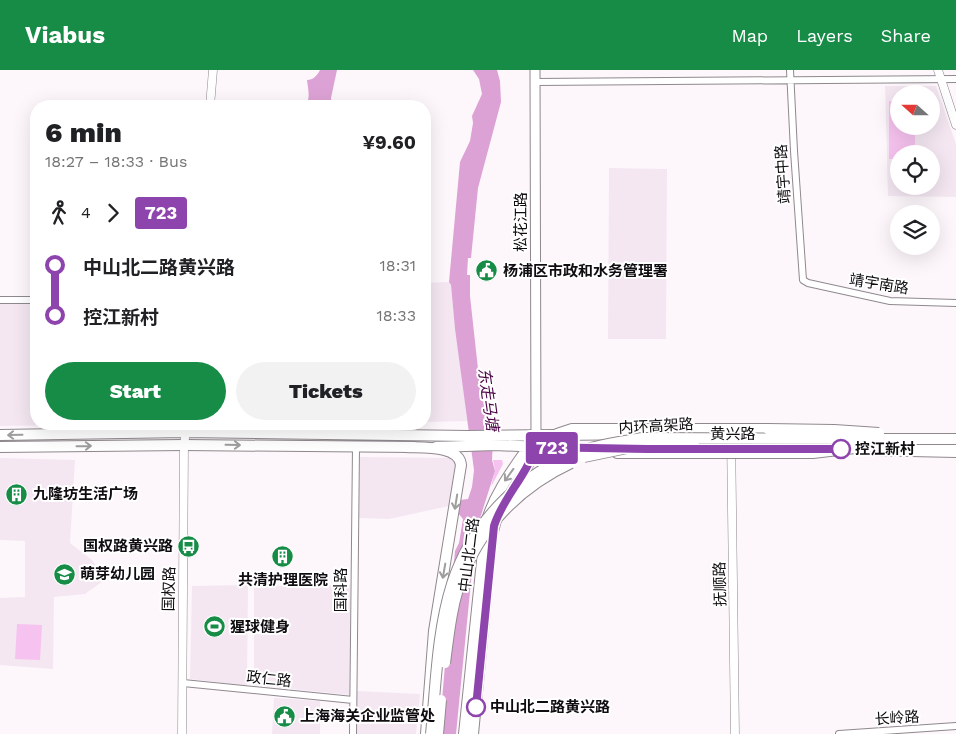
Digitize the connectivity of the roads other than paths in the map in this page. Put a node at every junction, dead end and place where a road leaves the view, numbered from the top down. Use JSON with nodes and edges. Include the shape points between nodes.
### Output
{"nodes":[{"id":1,"x":213,"y":70,"type":"edge"},
{"id":2,"x":535,"y":70,"type":"edge"},
{"id":3,"x":790,"y":70,"type":"edge"},
{"id":4,"x":938,"y":70,"type":"edge"},
{"id":5,"x":940,"y":79,"type":"junction"},
{"id":6,"x":956,"y":79,"type":"edge"},
{"id":7,"x":791,"y":81,"type":"junction"},
{"id":8,"x":535,"y":82,"type":"junction"},
{"id":9,"x":210,"y":100,"type":"edge"},
{"id":10,"x":956,"y":125,"type":"edge"},
{"id":11,"x":802,"y":277,"type":"joint"},
{"id":12,"x":0,"y":300,"type":"edge"},
{"id":13,"x":30,"y":300,"type":"edge"},
{"id":14,"x":956,"y":303,"type":"edge"},
{"id":15,"x":133,"y":430,"type":"edge"},
{"id":16,"x":186,"y":430,"type":"edge"},
{"id":17,"x":229,"y":430,"type":"edge"},
{"id":18,"x":536,"y":434,"type":"junction"},
{"id":19,"x":557,"y":434,"type":"junction"},
{"id":20,"x":731,"y":434,"type":"junction"},
{"id":21,"x":0,"y":435,"type":"edge"},
{"id":22,"x":956,"y":437,"type":"edge"},
{"id":23,"x":945,"y":439,"type":"junction"},
{"id":24,"x":468,"y":441,"type":"junction"},
{"id":25,"x":494,"y":441,"type":"junction"},
{"id":26,"x":184,"y":445,"type":"junction"},
{"id":27,"x":880,"y":445,"type":"junction"},
{"id":28,"x":956,"y":446,"type":"edge"},
{"id":29,"x":0,"y":447,"type":"edge"},
{"id":30,"x":356,"y":447,"type":"junction"},
{"id":31,"x":406,"y":447,"type":"junction"},
{"id":32,"x":532,"y":447,"type":"junction"},
{"id":33,"x":556,"y":448,"type":"junction"},
{"id":34,"x":732,"y":449,"type":"junction"},
{"id":35,"x":956,"y":452,"type":"edge"},
{"id":36,"x":182,"y":683,"type":"junction"},
{"id":37,"x":353,"y":700,"type":"junction"},
{"id":38,"x":956,"y":726,"type":"edge"},
{"id":39,"x":182,"y":734,"type":"edge"},
{"id":40,"x":353,"y":734,"type":"edge"},
{"id":41,"x":426,"y":734,"type":"edge"},
{"id":42,"x":431,"y":734,"type":"edge"},
{"id":43,"x":438,"y":734,"type":"edge"},
{"id":44,"x":464,"y":734,"type":"edge"},
{"id":45,"x":472,"y":734,"type":"edge"},
{"id":46,"x":735,"y":734,"type":"edge"},
{"id":47,"x":839,"y":734,"type":"edge"}],
"edges":[{"from":1,"to":9,"type":"street"},
{"from":2,"to":8,"type":"main road","name":"松花江路"},
{"from":3,"to":7,"type":"street","name":"靖宇中路"},
{"from":4,"to":5,"type":"street"},
{"from":5,"to":6,"type":"street"},
{"from":5,"to":7,"type":"street"},
{"from":5,"to":10,"type":"street"},
{"from":7,"to":8,"type":"street"},
{"from":7,"to":11,"type":"street","name":"靖宇中路"},
{"from":8,"to":18,"type":"main road","name":"松花江路"},
{"from":11,"to":14,"type":"street","name":"靖宇南路","via":[[808,283],[890,301]]},
{"from":12,"to":13,"type":"street"},
{"from":15,"to":21,"type":"main road","name":"黄兴路","one_way":true},
{"from":16,"to":26,"type":"street","name":"国权路"},
{"from":17,"to":24,"type":"main road","name":"黄兴路"},
{"from":18,"to":19,"type":"main road","name":"黄兴路"},
{"from":18,"to":25,"type":"main road","name":"黄兴路"},
{"from":18,"to":32,"type":"main road","name":"中山北二路"},
{"from":19,"to":20,"type":"main road","name":"黄兴路"},
{"from":19,"to":23,"type":"main road","bridge":true,"via":[[572,429],[768,429]]},
{"from":20,"to":22,"type":"main road","name":"黄兴路"},
{"from":20,"to":34,"type":"street","name":"抚顺路"},
{"from":22,"to":23,"type":"main road","name":"内环高架路","bridge":true},
{"from":23,"to":42,"type":"main road","name":"内环高架路","bridge":true,"via":[[643,438],[590,448],[539,472],[500,504],[482,525],[455,577],[442,633]]},
{"from":24,"to":25,"type":"main road","name":"黄兴路"},
{"from":24,"to":31,"type":"main road","name":"黄兴路"},
{"from":25,"to":32,"type":"main road","name":"黄兴路"},
{"from":29,"to":26,"type":"main road","name":"黄兴路","one_way":true},
{"from":26,"to":30,"type":"main road","name":"黄兴路","one_way":true},
{"from":26,"to":36,"type":"street","name":"国权路"},
{"from":27,"to":28,"type":"main road","name":"内环高架路"},
{"from":27,"to":33,"type":"main road","bridge":true,"via":[[813,453],[588,453]]},
{"from":27,"to":43,"type":"main road","name":"内环高架路","bridge":true,"via":[[637,446],[588,456],[533,484],[489,528],[474,551],[460,583],[452,614]]},
{"from":30,"to":31,"type":"main road","name":"黄兴路"},
{"from":30,"to":37,"type":"street","name":"国科路"},
{"from":31,"to":41,"type":"main road","one_way":true,"via":[[447,450],[456,453],[462,465],[434,631]]},
{"from":32,"to":33,"type":"main road","name":"黄兴路"},
{"from":32,"to":44,"type":"main road","name":"中山北二路","one_way":true,"via":[[499,491],[486,523]]},
{"from":32,"to":45,"type":"main road","name":"中山北二路","via":[[532,458],[505,500],[494,526]]},
{"from":33,"to":34,"type":"main road","name":"黄兴路"},
{"from":34,"to":35,"type":"main road","name":"黄兴路"},
{"from":34,"to":46,"type":"street","name":"抚顺路"},
{"from":36,"to":37,"type":"street","name":"政仁路"},
{"from":36,"to":39,"type":"street","name":"国权路"},
{"from":37,"to":40,"type":"street","name":"国科路"},
{"from":38,"to":47,"type":"street","name":"长岭路"}]}
